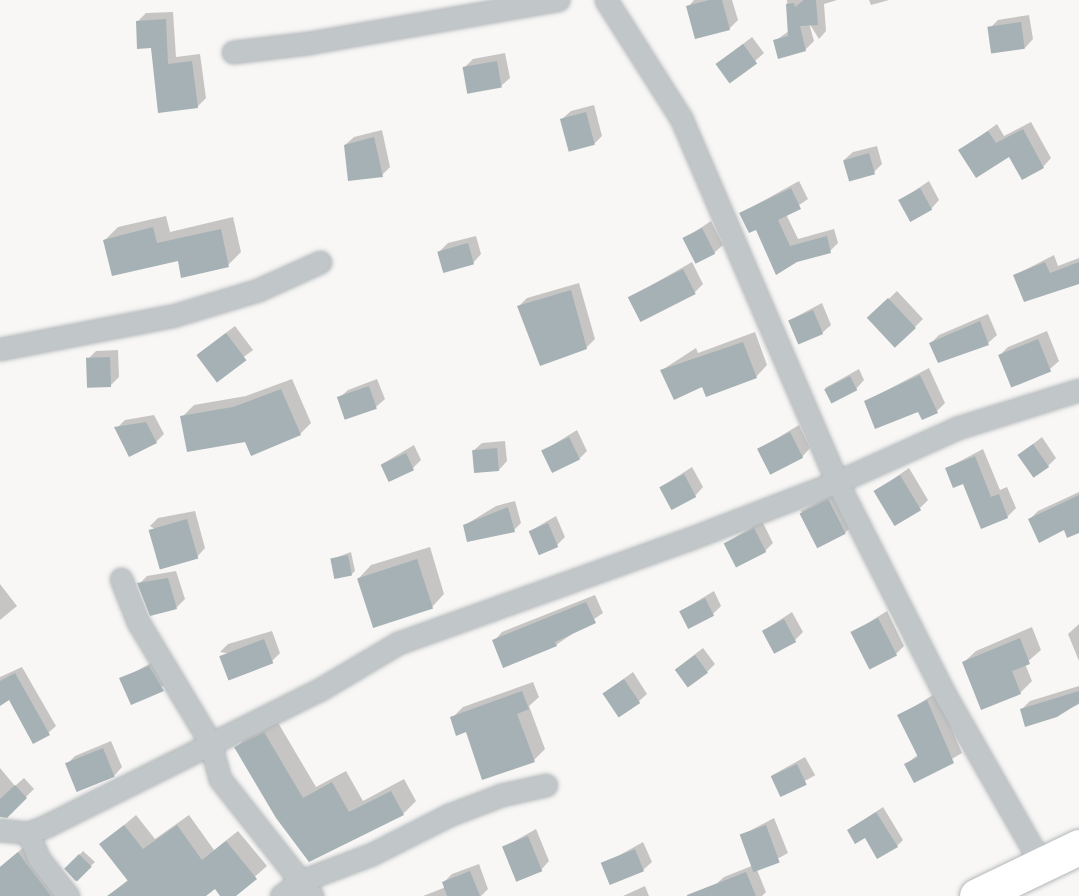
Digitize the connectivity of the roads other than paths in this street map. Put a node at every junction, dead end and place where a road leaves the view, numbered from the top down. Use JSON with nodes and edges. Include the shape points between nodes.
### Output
{"nodes":[{"id":1,"x":558,"y":0,"type":"edge"},
{"id":2,"x":606,"y":0,"type":"edge"},
{"id":3,"x":233,"y":52,"type":"dead end"},
{"id":4,"x":320,"y":262,"type":"dead end"},
{"id":5,"x":0,"y":349,"type":"edge"},
{"id":6,"x":1079,"y":390,"type":"edge"},
{"id":7,"x":837,"y":482,"type":"junction"},
{"id":8,"x":121,"y":579,"type":"dead end"},
{"id":9,"x":210,"y":742,"type":"junction"},
{"id":10,"x":546,"y":785,"type":"dead end"},
{"id":11,"x":0,"y":830,"type":"edge"},
{"id":12,"x":28,"y":833,"type":"junction"},
{"id":13,"x":1079,"y":847,"type":"edge"},
{"id":14,"x":1042,"y":865,"type":"junction"},
{"id":15,"x":307,"y":888,"type":"edge"},
{"id":16,"x":68,"y":896,"type":"edge"},
{"id":17,"x":281,"y":896,"type":"edge"},
{"id":18,"x":977,"y":896,"type":"edge"}],
"edges":[{"from":1,"to":3,"type":"street"},
{"from":2,"to":7,"type":"street","via":[[681,118]]},
{"from":4,"to":5,"type":"street","via":[[258,290],[173,316]]},
{"from":6,"to":7,"type":"street","via":[[957,428]]},
{"from":7,"to":9,"type":"street","via":[[481,617],[398,643],[319,690]]},
{"from":7,"to":14,"type":"street","via":[[945,695]]},
{"from":8,"to":9,"type":"street","via":[[138,622]]},
{"from":9,"to":12,"type":"street"},
{"from":9,"to":15,"type":"street","via":[[220,779]]},
{"from":10,"to":15,"type":"street","via":[[501,795]]},
{"from":11,"to":12,"type":"street"},
{"from":12,"to":16,"type":"street","via":[[39,859]]},
{"from":13,"to":14,"type":"highway"},
{"from":14,"to":18,"type":"highway"},
{"from":15,"to":17,"type":"street"}]}
